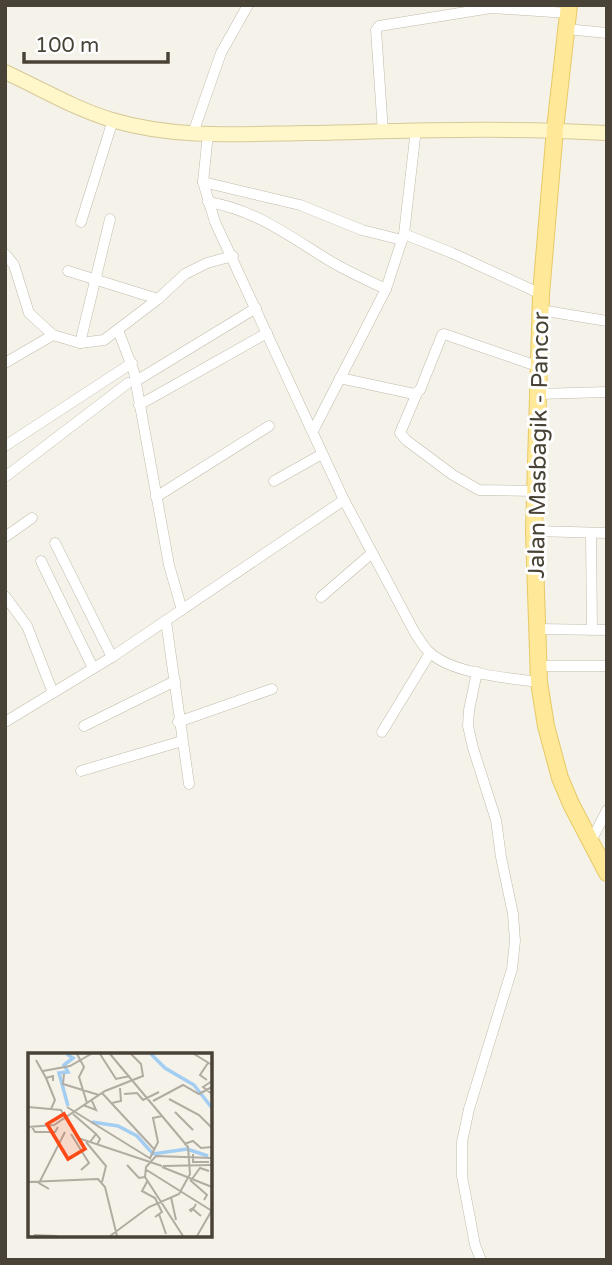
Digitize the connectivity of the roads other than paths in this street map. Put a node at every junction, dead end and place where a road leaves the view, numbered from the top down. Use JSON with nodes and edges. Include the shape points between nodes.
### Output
{"nodes":[{"id":1,"x":248,"y":5,"type":"edge"},
{"id":2,"x":568,"y":16,"type":"edge"},
{"id":3,"x":607,"y":33,"type":"edge"},
{"id":4,"x":5,"y":72,"type":"edge"},
{"id":5,"x":113,"y":120,"type":"junction"},
{"id":6,"x":555,"y":129,"type":"junction"},
{"id":7,"x":416,"y":130,"type":"junction"},
{"id":8,"x":383,"y":132,"type":"junction"},
{"id":9,"x":607,"y":133,"type":"edge"},
{"id":10,"x":193,"y":134,"type":"junction"},
{"id":11,"x":208,"y":134,"type":"junction"},
{"id":12,"x":203,"y":183,"type":"junction"},
{"id":13,"x":208,"y":202,"type":"junction"},
{"id":14,"x":110,"y":219,"type":"dead end"},
{"id":15,"x":81,"y":222,"type":"dead end"},
{"id":16,"x":403,"y":237,"type":"junction"},
{"id":17,"x":5,"y":254,"type":"edge"},
{"id":18,"x":233,"y":256,"type":"junction"},
{"id":19,"x":68,"y":271,"type":"dead end"},
{"id":20,"x":96,"y":281,"type":"junction"},
{"id":21,"x":386,"y":289,"type":"junction"},
{"id":22,"x":158,"y":299,"type":"junction"},
{"id":23,"x":540,"y":302,"type":"junction"},
{"id":24,"x":256,"y":308,"type":"junction"},
{"id":25,"x":607,"y":321,"type":"edge"},
{"id":26,"x":118,"y":330,"type":"junction"},
{"id":27,"x":267,"y":333,"type":"junction"},
{"id":28,"x":53,"y":335,"type":"junction"},
{"id":29,"x":80,"y":343,"type":"junction"},
{"id":30,"x":5,"y":363,"type":"edge"},
{"id":31,"x":132,"y":363,"type":"junction"},
{"id":32,"x":537,"y":366,"type":"junction"},
{"id":33,"x":340,"y":378,"type":"junction"},
{"id":34,"x":132,"y":382,"type":"junction"},
{"id":35,"x":607,"y":392,"type":"edge"},
{"id":36,"x":416,"y":393,"type":"junction"},
{"id":37,"x":538,"y":394,"type":"junction"},
{"id":38,"x":139,"y":405,"type":"junction"},
{"id":39,"x":269,"y":426,"type":"dead end"},
{"id":40,"x":313,"y":431,"type":"junction"},
{"id":41,"x":5,"y":446,"type":"edge"},
{"id":42,"x":322,"y":454,"type":"junction"},
{"id":43,"x":5,"y":477,"type":"edge"},
{"id":44,"x":274,"y":481,"type":"dead end"},
{"id":45,"x":535,"y":491,"type":"junction"},
{"id":46,"x":156,"y":497,"type":"junction"},
{"id":47,"x":344,"y":500,"type":"junction"},
{"id":48,"x":32,"y":518,"type":"dead end"},
{"id":49,"x":534,"y":531,"type":"junction"},
{"id":50,"x":591,"y":533,"type":"junction"},
{"id":51,"x":607,"y":533,"type":"edge"},
{"id":52,"x":5,"y":537,"type":"edge"},
{"id":53,"x":55,"y":543,"type":"dead end"},
{"id":54,"x":372,"y":553,"type":"junction"},
{"id":55,"x":41,"y":561,"type":"dead end"},
{"id":56,"x":5,"y":596,"type":"edge"},
{"id":57,"x":321,"y":597,"type":"dead end"},
{"id":58,"x":182,"y":610,"type":"junction"},
{"id":59,"x":166,"y":621,"type":"junction"},
{"id":60,"x":538,"y":629,"type":"junction"},
{"id":61,"x":592,"y":630,"type":"junction"},
{"id":62,"x":607,"y":630,"type":"edge"},
{"id":63,"x":430,"y":653,"type":"junction"},
{"id":64,"x":112,"y":657,"type":"junction"},
{"id":65,"x":607,"y":666,"type":"edge"},
{"id":66,"x":93,"y":668,"type":"junction"},
{"id":67,"x":477,"y":672,"type":"junction"},
{"id":68,"x":539,"y":674,"type":"junction"},
{"id":69,"x":175,"y":681,"type":"junction"},
{"id":70,"x":272,"y":689,"type":"dead end"},
{"id":71,"x":53,"y":693,"type":"junction"},
{"id":72,"x":5,"y":722,"type":"edge"},
{"id":73,"x":178,"y":722,"type":"junction"},
{"id":74,"x":84,"y":726,"type":"dead end"},
{"id":75,"x":382,"y":732,"type":"dead end"},
{"id":76,"x":182,"y":741,"type":"junction"},
{"id":77,"x":81,"y":771,"type":"dead end"},
{"id":78,"x":188,"y":784,"type":"dead end"},
{"id":79,"x":607,"y":810,"type":"edge"},
{"id":80,"x":590,"y":843,"type":"junction"},
{"id":81,"x":607,"y":873,"type":"edge"},
{"id":82,"x":481,"y":1260,"type":"edge"}],
"edges":[{"from":1,"to":10,"type":"street","via":[[222,53]]},
{"from":2,"to":3,"type":"street"},
{"from":2,"to":6,"type":"main road","name":"Jalan Masbagik - Pancor"},
{"from":2,"to":8,"type":"street","via":[[491,8],[379,26]]},
{"from":4,"to":5,"type":"street"},
{"from":5,"to":10,"type":"street"},
{"from":5,"to":15,"type":"street"},
{"from":6,"to":7,"type":"street"},
{"from":6,"to":9,"type":"street"},
{"from":6,"to":23,"type":"main road","name":"Jalan Masbagik - Pancor"},
{"from":7,"to":8,"type":"street"},
{"from":7,"to":16,"type":"street"},
{"from":8,"to":11,"type":"street"},
{"from":10,"to":11,"type":"street"},
{"from":11,"to":12,"type":"street"},
{"from":12,"to":13,"type":"street"},
{"from":12,"to":16,"type":"street","via":[[299,205],[362,230]]},
{"from":13,"to":18,"type":"street"},
{"from":13,"to":21,"type":"street","via":[[256,215],[340,268]]},
{"from":14,"to":20,"type":"street"},
{"from":16,"to":21,"type":"street"},
{"from":16,"to":23,"type":"street","via":[[444,249]]},
{"from":17,"to":28,"type":"street","via":[[14,265],[29,313]]},
{"from":18,"to":22,"type":"street","via":[[185,274]]},
{"from":18,"to":24,"type":"street"},
{"from":19,"to":20,"type":"street"},
{"from":20,"to":22,"type":"street"},
{"from":20,"to":29,"type":"street"},
{"from":21,"to":33,"type":"street"},
{"from":22,"to":26,"type":"street"},
{"from":23,"to":25,"type":"street"},
{"from":23,"to":32,"type":"main road","name":"Jalan Masbagik - Pancor"},
{"from":24,"to":27,"type":"street"},
{"from":24,"to":34,"type":"street"},
{"from":26,"to":29,"type":"street","via":[[104,340]]},
{"from":26,"to":31,"type":"street"},
{"from":27,"to":38,"type":"street"},
{"from":27,"to":40,"type":"street"},
{"from":28,"to":29,"type":"street"},
{"from":28,"to":30,"type":"street"},
{"from":31,"to":34,"type":"street"},
{"from":31,"to":41,"type":"street"},
{"from":32,"to":36,"type":"street","via":[[443,334]]},
{"from":32,"to":37,"type":"main road","name":"Jalan Masbagik - Pancor"},
{"from":33,"to":36,"type":"street"},
{"from":33,"to":40,"type":"street"},
{"from":34,"to":38,"type":"street"},
{"from":34,"to":43,"type":"street"},
{"from":35,"to":37,"type":"street"},
{"from":36,"to":45,"type":"street","via":[[400,433],[406,440],[479,490]]},
{"from":37,"to":45,"type":"main road","name":"Jalan Masbagik - Pancor"},
{"from":38,"to":46,"type":"street"},
{"from":39,"to":46,"type":"street"},
{"from":40,"to":42,"type":"street"},
{"from":42,"to":44,"type":"street"},
{"from":42,"to":47,"type":"street"},
{"from":45,"to":49,"type":"main road","name":"Jalan Masbagik - Pancor"},
{"from":46,"to":58,"type":"street"},
{"from":47,"to":54,"type":"street"},
{"from":47,"to":58,"type":"street"},
{"from":48,"to":52,"type":"street"},
{"from":49,"to":50,"type":"street"},
{"from":49,"to":60,"type":"main road","name":"Jalan Masbagik - Pancor"},
{"from":50,"to":51,"type":"street"},
{"from":50,"to":61,"type":"street"},
{"from":53,"to":64,"type":"street"},
{"from":54,"to":57,"type":"street"},
{"from":54,"to":63,"type":"street"},
{"from":55,"to":66,"type":"street"},
{"from":56,"to":71,"type":"street","via":[[27,626]]},
{"from":58,"to":59,"type":"street"},
{"from":59,"to":64,"type":"street"},
{"from":59,"to":69,"type":"street"},
{"from":60,"to":61,"type":"street"},
{"from":60,"to":68,"type":"main road","name":"Jalan Masbagik - Pancor"},
{"from":61,"to":62,"type":"street"},
{"from":63,"to":67,"type":"street"},
{"from":63,"to":75,"type":"street"},
{"from":64,"to":66,"type":"street"},
{"from":65,"to":68,"type":"street"},
{"from":66,"to":71,"type":"street"},
{"from":67,"to":68,"type":"street"},
{"from":67,"to":82,"type":"street","via":[[468,726],[496,820],[514,941],[512,969],[462,1142],[462,1176]]},
{"from":68,"to":80,"type":"main road","name":"Jalan Masbagik - Pancor","via":[[560,778]]},
{"from":69,"to":73,"type":"street"},
{"from":69,"to":74,"type":"street"},
{"from":70,"to":73,"type":"street"},
{"from":71,"to":72,"type":"street"},
{"from":73,"to":76,"type":"street"},
{"from":76,"to":77,"type":"street"},
{"from":76,"to":78,"type":"street"},
{"from":79,"to":80,"type":"street"},
{"from":80,"to":81,"type":"main road","name":"Jalan Masbagik - Pancor"}]}
